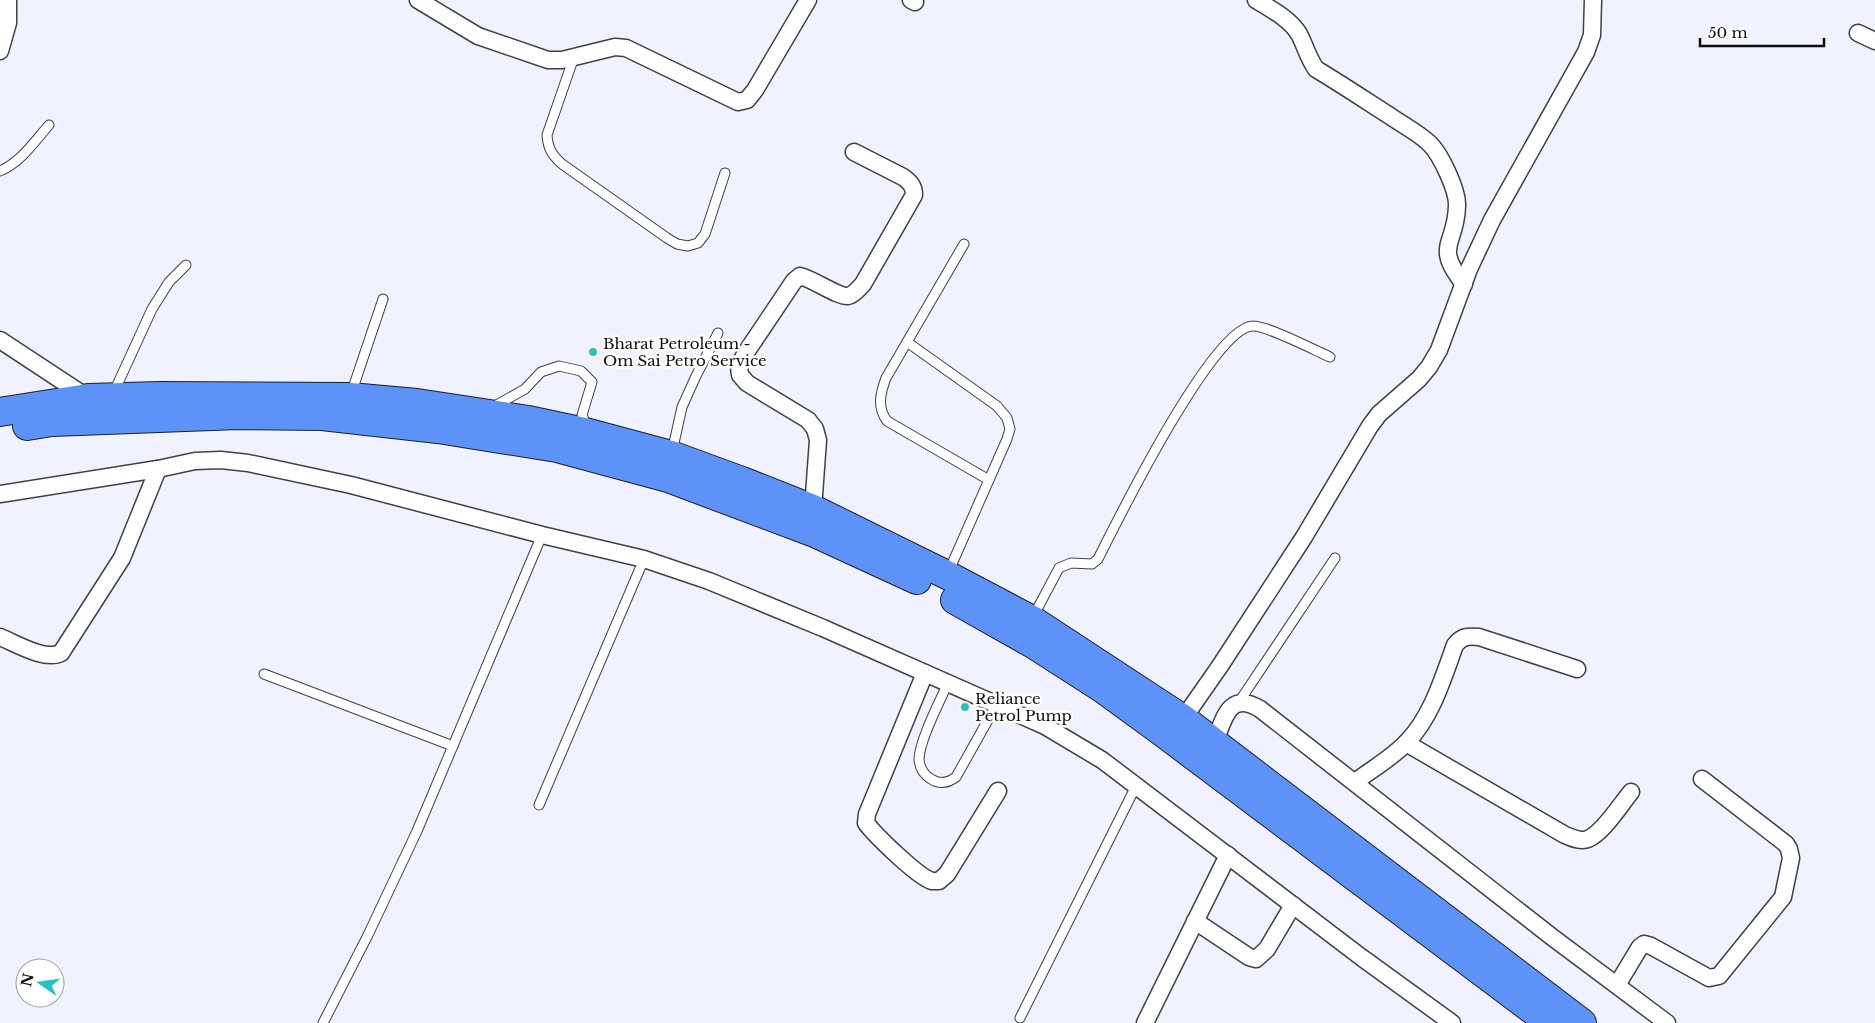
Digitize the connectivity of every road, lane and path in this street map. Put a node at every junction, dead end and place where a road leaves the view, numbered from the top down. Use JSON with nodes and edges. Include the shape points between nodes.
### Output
{"nodes":[{"id":1,"x":8,"y":0,"type":"edge"},
{"id":2,"x":808,"y":0,"type":"edge"},
{"id":3,"x":1593,"y":0,"type":"edge"},
{"id":4,"x":1260,"y":1,"type":"edge"},
{"id":5,"x":425,"y":2,"type":"edge"},
{"id":6,"x":1858,"y":33,"type":"dead end"},
{"id":7,"x":1875,"y":41,"type":"edge"},
{"id":8,"x":0,"y":51,"type":"edge"},
{"id":9,"x":574,"y":57,"type":"junction"},
{"id":10,"x":49,"y":125,"type":"dead end"},
{"id":11,"x":854,"y":152,"type":"dead end"},
{"id":12,"x":0,"y":171,"type":"edge"},
{"id":13,"x":725,"y":173,"type":"dead end"},
{"id":14,"x":964,"y":244,"type":"dead end"},
{"id":15,"x":186,"y":265,"type":"dead end"},
{"id":16,"x":1464,"y":284,"type":"junction"},
{"id":17,"x":383,"y":299,"type":"dead end"},
{"id":18,"x":718,"y":333,"type":"dead end"},
{"id":19,"x":0,"y":340,"type":"edge"},
{"id":20,"x":907,"y":342,"type":"junction"},
{"id":21,"x":1330,"y":357,"type":"dead end"},
{"id":22,"x":350,"y":397,"type":"junction"},
{"id":23,"x":99,"y":398,"type":"junction"},
{"id":24,"x":0,"y":412,"type":"edge"},
{"id":25,"x":482,"y":413,"type":"junction"},
{"id":26,"x":0,"y":430,"type":"edge"},
{"id":27,"x":589,"y":433,"type":"junction"},
{"id":28,"x":671,"y":455,"type":"junction"},
{"id":29,"x":158,"y":469,"type":"junction"},
{"id":30,"x":989,"y":480,"type":"junction"},
{"id":31,"x":0,"y":494,"type":"edge"},
{"id":32,"x":813,"y":509,"type":"junction"},
{"id":33,"x":542,"y":535,"type":"junction"},
{"id":34,"x":1334,"y":558,"type":"dead end"},
{"id":35,"x":644,"y":559,"type":"junction"},
{"id":36,"x":947,"y":575,"type":"junction"},
{"id":37,"x":1032,"y":620,"type":"junction"},
{"id":38,"x":0,"y":637,"type":"edge"},
{"id":39,"x":1577,"y":669,"type":"dead end"},
{"id":40,"x":925,"y":673,"type":"junction"},
{"id":41,"x":264,"y":674,"type":"dead end"},
{"id":42,"x":948,"y":682,"type":"junction"},
{"id":43,"x":1239,"y":702,"type":"junction"},
{"id":44,"x":997,"y":704,"type":"junction"},
{"id":45,"x":1183,"y":719,"type":"junction"},
{"id":46,"x":1406,"y":743,"type":"junction"},
{"id":47,"x":1214,"y":744,"type":"junction"},
{"id":48,"x":454,"y":746,"type":"junction"},
{"id":49,"x":1702,"y":779,"type":"dead end"},
{"id":50,"x":1355,"y":782,"type":"junction"},
{"id":51,"x":1136,"y":786,"type":"junction"},
{"id":52,"x":998,"y":791,"type":"dead end"},
{"id":53,"x":1631,"y":792,"type":"dead end"},
{"id":54,"x":539,"y":805,"type":"dead end"},
{"id":55,"x":1228,"y":855,"type":"junction"},
{"id":56,"x":1293,"y":905,"type":"junction"},
{"id":57,"x":1195,"y":921,"type":"junction"},
{"id":58,"x":1617,"y":986,"type":"junction"},
{"id":59,"x":1020,"y":1018,"type":"dead end"},
{"id":60,"x":323,"y":1023,"type":"edge"},
{"id":61,"x":1145,"y":1023,"type":"edge"},
{"id":62,"x":1452,"y":1023,"type":"edge"},
{"id":63,"x":1550,"y":1023,"type":"edge"},
{"id":64,"x":1582,"y":1023,"type":"edge"},
{"id":65,"x":1667,"y":1023,"type":"edge"}],
"edges":[{"from":1,"to":8,"type":"street","via":[[8,23]]},
{"from":2,"to":9,"type":"street","via":[[747,100],[738,102],[626,48],[614,47]]},
{"from":3,"to":16,"type":"street","via":[[1592,35],[1586,52],[1492,220]]},
{"from":4,"to":16,"type":"street","via":[[1298,32],[1316,69],[1422,137],[1435,150],[1456,194],[1456,218],[1447,252],[1448,262]]},
{"from":5,"to":9,"type":"street","via":[[483,38],[548,60]]},
{"from":6,"to":7,"type":"street"},
{"from":9,"to":13,"type":"lane","via":[[547,135],[552,154],[562,164],[666,238],[688,246],[698,243],[705,234]]},
{"from":10,"to":12,"type":"lane","via":[[18,159]]},
{"from":11,"to":32,"type":"street","via":[[903,177],[914,189],[914,195],[857,291],[843,296],[800,276],[739,366],[740,376],[747,383],[808,420],[815,429],[818,440]]},
{"from":14,"to":20,"type":"lane"},
{"from":15,"to":23,"type":"lane","via":[[169,282]]},
{"from":16,"to":45,"type":"street","via":[[1440,350],[1419,380],[1379,414],[1370,426],[1304,536]]},
{"from":17,"to":22,"type":"lane"},
{"from":18,"to":28,"type":"lane","via":[[685,400]]},
{"from":19,"to":23,"type":"street"},
{"from":20,"to":30,"type":"lane","via":[[997,406],[1007,418],[1010,429]]},
{"from":20,"to":30,"type":"lane","via":[[882,389],[881,413],[897,428]]},
{"from":21,"to":37,"type":"lane","via":[[1264,328],[1243,328],[1231,337],[1190,390],[1098,559],[1092,564],[1071,563],[1059,568]]},
{"from":22,"to":23,"type":"highway"},
{"from":22,"to":25,"type":"highway"},
{"from":23,"to":24,"type":"highway"},
{"from":25,"to":27,"type":"highway"},
{"from":25,"to":27,"type":"lane","via":[[525,389],[541,372],[559,366],[581,370],[592,382],[582,415]]},
{"from":26,"to":63,"type":"highway","via":[[52,422],[239,415],[322,416],[438,429],[557,448],[668,478],[817,534],[939,591],[1033,644],[1102,689]]},
{"from":27,"to":28,"type":"highway"},
{"from":28,"to":32,"type":"highway"},
{"from":29,"to":31,"type":"street"},
{"from":29,"to":33,"type":"street","via":[[195,461],[248,463],[351,485]]},
{"from":29,"to":38,"type":"street","via":[[122,558],[62,653],[46,656]]},
{"from":30,"to":36,"type":"lane"},
{"from":32,"to":36,"type":"highway"},
{"from":33,"to":35,"type":"street"},
{"from":33,"to":48,"type":"lane"},
{"from":34,"to":43,"type":"lane"},
{"from":35,"to":40,"type":"street","via":[[709,581]]},
{"from":35,"to":54,"type":"lane"},
{"from":36,"to":37,"type":"highway"},
{"from":37,"to":45,"type":"highway"},
{"from":39,"to":46,"type":"street","via":[[1479,637],[1460,639],[1425,718]]},
{"from":40,"to":42,"type":"street"},
{"from":40,"to":52,"type":"street","via":[[866,823],[923,876],[940,881]]},
{"from":41,"to":48,"type":"lane"},
{"from":42,"to":44,"type":"street"},
{"from":42,"to":44,"type":"lane","via":[[920,749],[919,762],[924,774],[932,780],[950,782],[956,777]]},
{"from":43,"to":47,"type":"street","via":[[1229,708]]},
{"from":43,"to":50,"type":"street","via":[[1249,702],[1260,709]]},
{"from":44,"to":51,"type":"street","via":[[1080,746]]},
{"from":45,"to":47,"type":"highway"},
{"from":46,"to":50,"type":"street"},
{"from":46,"to":53,"type":"street","via":[[1577,840],[1588,840],[1599,831]]},
{"from":47,"to":64,"type":"highway"},
{"from":48,"to":60,"type":"lane","via":[[417,831]]},
{"from":49,"to":58,"type":"street","via":[[1786,844],[1791,858],[1783,897],[1719,976],[1710,978],[1644,944]]},
{"from":50,"to":58,"type":"street"},
{"from":51,"to":55,"type":"street"},
{"from":51,"to":59,"type":"lane"},
{"from":55,"to":56,"type":"street"},
{"from":55,"to":57,"type":"street"},
{"from":56,"to":57,"type":"street","via":[[1267,949],[1256,959]]},
{"from":56,"to":62,"type":"street"},
{"from":57,"to":61,"type":"street"},
{"from":58,"to":65,"type":"street"}]}
